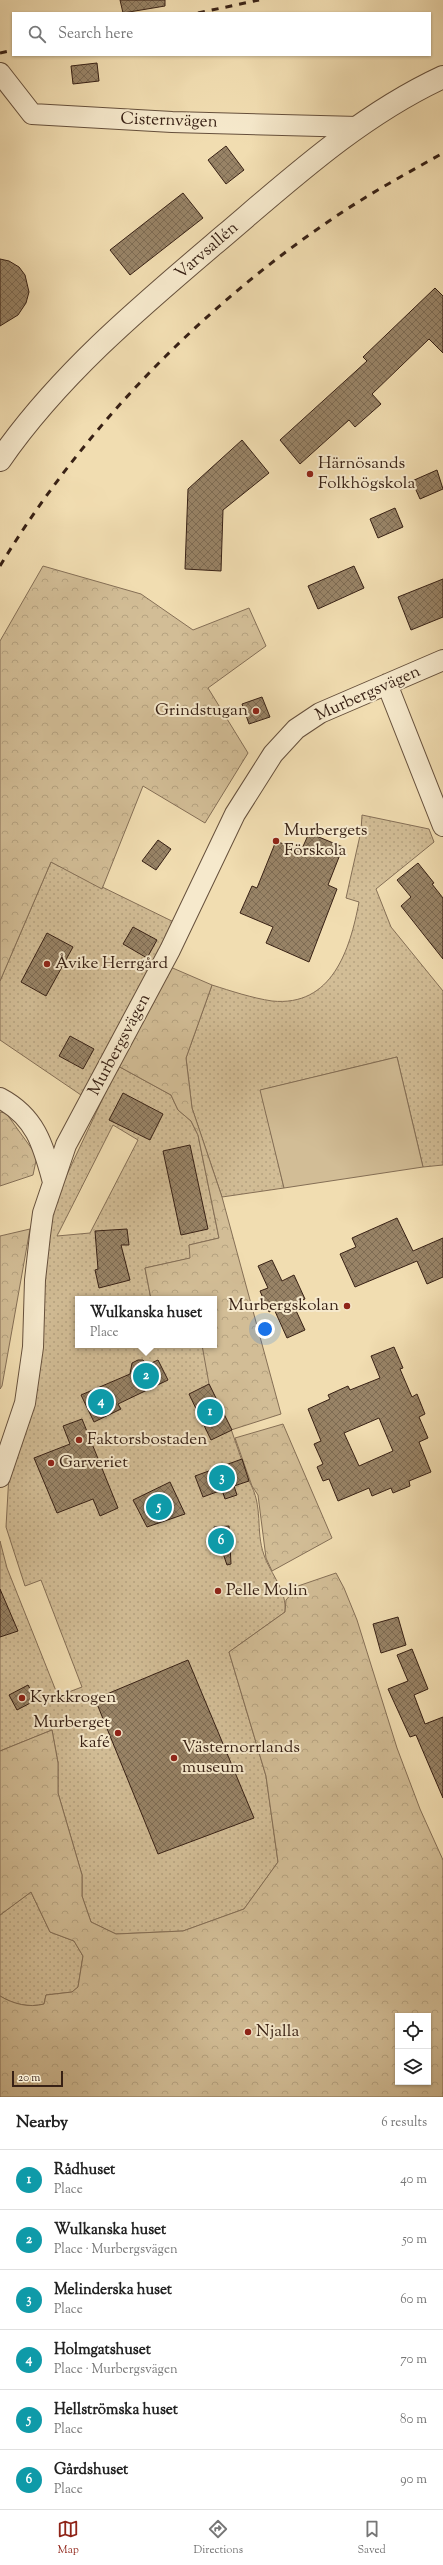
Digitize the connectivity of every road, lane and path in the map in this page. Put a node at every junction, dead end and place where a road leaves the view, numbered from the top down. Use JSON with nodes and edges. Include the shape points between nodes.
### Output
{"nodes":[{"id":1,"x":0,"y":73,"type":"edge"},
{"id":2,"x":443,"y":77,"type":"edge"},
{"id":3,"x":358,"y":127,"type":"junction"},
{"id":4,"x":0,"y":460,"type":"edge"},
{"id":5,"x":443,"y":660,"type":"edge"},
{"id":6,"x":387,"y":684,"type":"junction"},
{"id":7,"x":443,"y":826,"type":"edge"},
{"id":8,"x":0,"y":1098,"type":"edge"},
{"id":9,"x":53,"y":1182,"type":"junction"},
{"id":10,"x":0,"y":1477,"type":"edge"}],
"edges":[{"from":1,"to":3,"type":"street","name":"Cisternvägen","via":[[32,114],[172,122]]},
{"from":2,"to":3,"type":"street","name":"Varvsallén","via":[[408,94]]},
{"from":3,"to":4,"type":"street","name":"Varvsallén","via":[[279,189],[112,335],[72,375]]},
{"from":5,"to":6,"type":"street","name":"Murbergsvägen"},
{"from":6,"to":7,"type":"street"},
{"from":6,"to":9,"type":"street","name":"Murbergsvägen","via":[[320,712],[296,729],[273,754],[235,814],[170,950],[66,1145]]},
{"from":8,"to":9,"type":"street","via":[[13,1105],[30,1121],[43,1146]]},
{"from":9,"to":10,"type":"street","name":"Murbergsvägen","via":[[39,1241],[33,1347],[25,1403]]}]}
